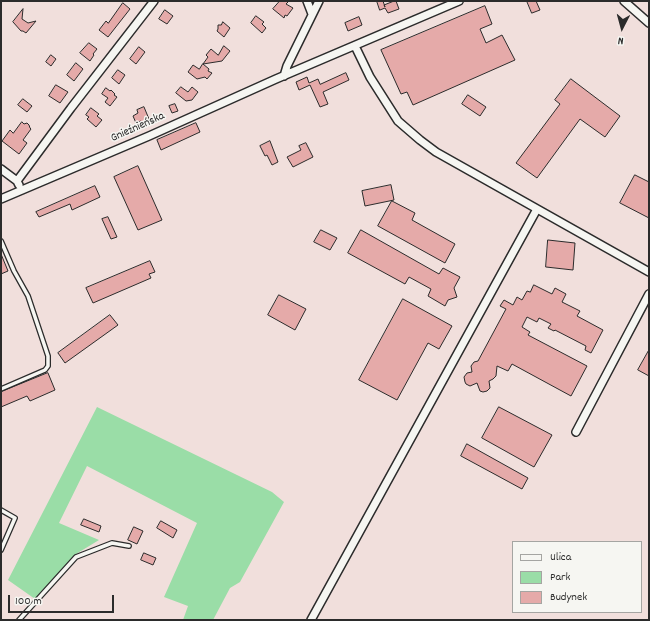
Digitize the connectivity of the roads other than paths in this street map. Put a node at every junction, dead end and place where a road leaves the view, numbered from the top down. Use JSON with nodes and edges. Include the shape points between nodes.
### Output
{"nodes":[{"id":1,"x":154,"y":1,"type":"edge"},
{"id":2,"x":307,"y":1,"type":"edge"},
{"id":3,"x":319,"y":1,"type":"edge"},
{"id":4,"x":459,"y":1,"type":"edge"},
{"id":5,"x":624,"y":1,"type":"edge"},
{"id":6,"x":312,"y":14,"type":"junction"},
{"id":7,"x":649,"y":23,"type":"edge"},
{"id":8,"x":355,"y":46,"type":"junction"},
{"id":9,"x":284,"y":76,"type":"junction"},
{"id":10,"x":1,"y":169,"type":"edge"},
{"id":11,"x":17,"y":181,"type":"junction"},
{"id":12,"x":21,"y":191,"type":"junction"},
{"id":13,"x":1,"y":200,"type":"edge"},
{"id":14,"x":537,"y":209,"type":"junction"},
{"id":15,"x":1,"y":241,"type":"edge"},
{"id":16,"x":649,"y":272,"type":"edge"},
{"id":17,"x":649,"y":294,"type":"edge"},
{"id":18,"x":1,"y":389,"type":"edge"},
{"id":19,"x":576,"y":432,"type":"dead end"},
{"id":20,"x":1,"y":510,"type":"edge"},
{"id":21,"x":129,"y":546,"type":"dead end"},
{"id":22,"x":1,"y":550,"type":"edge"},
{"id":23,"x":19,"y":620,"type":"edge"},
{"id":24,"x":311,"y":620,"type":"edge"}],
"edges":[{"from":1,"to":11,"type":"street"},
{"from":2,"to":6,"type":"street"},
{"from":3,"to":6,"type":"street"},
{"from":4,"to":8,"type":"street","name":"Gnieźnieńska"},
{"from":5,"to":7,"type":"street"},
{"from":6,"to":9,"type":"street"},
{"from":8,"to":9,"type":"street","name":"Gnieźnieńska"},
{"from":8,"to":14,"type":"street","via":[[380,94],[398,121],[414,136],[436,152]]},
{"from":9,"to":12,"type":"street","name":"Gnieźnieńska"},
{"from":10,"to":11,"type":"street"},
{"from":11,"to":12,"type":"street"},
{"from":12,"to":13,"type":"street","name":"Gnieźnieńska"},
{"from":14,"to":16,"type":"street"},
{"from":14,"to":24,"type":"street"},
{"from":15,"to":18,"type":"lane","via":[[28,296],[48,356],[48,366],[46,370]]},
{"from":17,"to":19,"type":"street"},
{"from":20,"to":22,"type":"lane","via":[[15,518]]},
{"from":21,"to":23,"type":"lane","via":[[112,543],[76,557]]}]}
